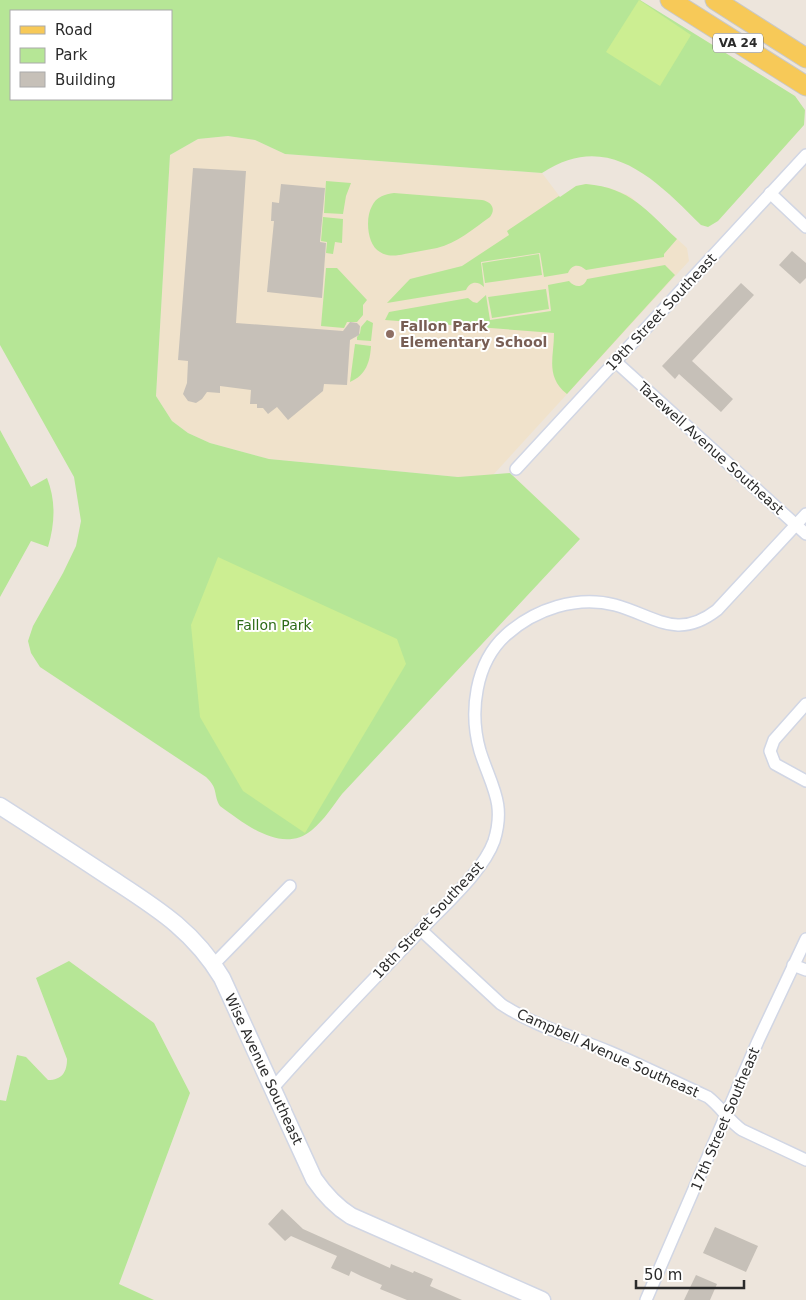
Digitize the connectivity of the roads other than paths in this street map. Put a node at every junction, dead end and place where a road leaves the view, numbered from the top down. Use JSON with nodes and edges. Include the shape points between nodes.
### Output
{"nodes":[{"id":1,"x":670,"y":0,"type":"edge"},
{"id":2,"x":715,"y":0,"type":"edge"},
{"id":3,"x":806,"y":58,"type":"edge"},
{"id":4,"x":806,"y":86,"type":"edge"},
{"id":5,"x":806,"y":155,"type":"edge"},
{"id":6,"x":770,"y":193,"type":"junction"},
{"id":7,"x":806,"y":227,"type":"edge"},
{"id":8,"x":616,"y":362,"type":"junction"},
{"id":9,"x":516,"y":469,"type":"dead end"},
{"id":10,"x":806,"y":514,"type":"edge"},
{"id":11,"x":796,"y":525,"type":"junction"},
{"id":12,"x":806,"y":534,"type":"edge"},
{"id":13,"x":806,"y":704,"type":"edge"},
{"id":14,"x":806,"y":781,"type":"edge"},
{"id":15,"x":0,"y":806,"type":"edge"},
{"id":16,"x":290,"y":886,"type":"dead end"},
{"id":17,"x":420,"y":930,"type":"junction"},
{"id":18,"x":806,"y":939,"type":"edge"},
{"id":19,"x":214,"y":964,"type":"junction"},
{"id":20,"x":794,"y":965,"type":"junction"},
{"id":21,"x":806,"y":970,"type":"edge"},
{"id":22,"x":273,"y":1088,"type":"junction"},
{"id":23,"x":726,"y":1113,"type":"junction"},
{"id":24,"x":806,"y":1160,"type":"edge"},
{"id":25,"x":542,"y":1300,"type":"edge"},
{"id":26,"x":646,"y":1300,"type":"edge"}],
"edges":[{"from":1,"to":4,"type":"main road","number":"VA 24"},
{"from":2,"to":3,"type":"main road","number":"VA 24"},
{"from":5,"to":6,"type":"street","name":"19th Street Southeast"},
{"from":6,"to":7,"type":"street"},
{"from":6,"to":8,"type":"street","name":"19th Street Southeast"},
{"from":8,"to":9,"type":"street","name":"19th Street Southeast"},
{"from":8,"to":11,"type":"street","name":"Tazewell Avenue Southeast"},
{"from":10,"to":11,"type":"street","name":"18th Street Southeast"},
{"from":11,"to":12,"type":"street","name":"Tazewell Avenue Southeast"},
{"from":11,"to":17,"type":"street","name":"18th Street Southeast","via":[[717,610],[696,623],[673,625],[613,604],[572,603],[534,615],[505,636],[482,670],[475,707],[480,750],[497,796],[498,826],[493,844],[486,858],[461,888]]},
{"from":13,"to":14,"type":"street","via":[[774,740],[770,751],[775,764]]},
{"from":15,"to":19,"type":"street","name":"Wise Avenue Southeast","via":[[166,915],[196,941]]},
{"from":16,"to":19,"type":"street"},
{"from":17,"to":22,"type":"street","name":"18th Street Southeast"},
{"from":17,"to":23,"type":"street","name":"Campbell Avenue Southeast","via":[[511,1010],[708,1097]]},
{"from":18,"to":20,"type":"street","name":"17th Street Southeast"},
{"from":19,"to":22,"type":"street","name":"Wise Avenue Southeast"},
{"from":20,"to":21,"type":"street"},
{"from":20,"to":23,"type":"street","name":"17th Street Southeast"},
{"from":22,"to":25,"type":"street","name":"Wise Avenue Southeast","via":[[314,1179],[336,1206],[351,1216]]},
{"from":23,"to":24,"type":"street","name":"Campbell Avenue Southeast","via":[[742,1130]]},
{"from":23,"to":26,"type":"street","name":"17th Street Southeast"}]}
